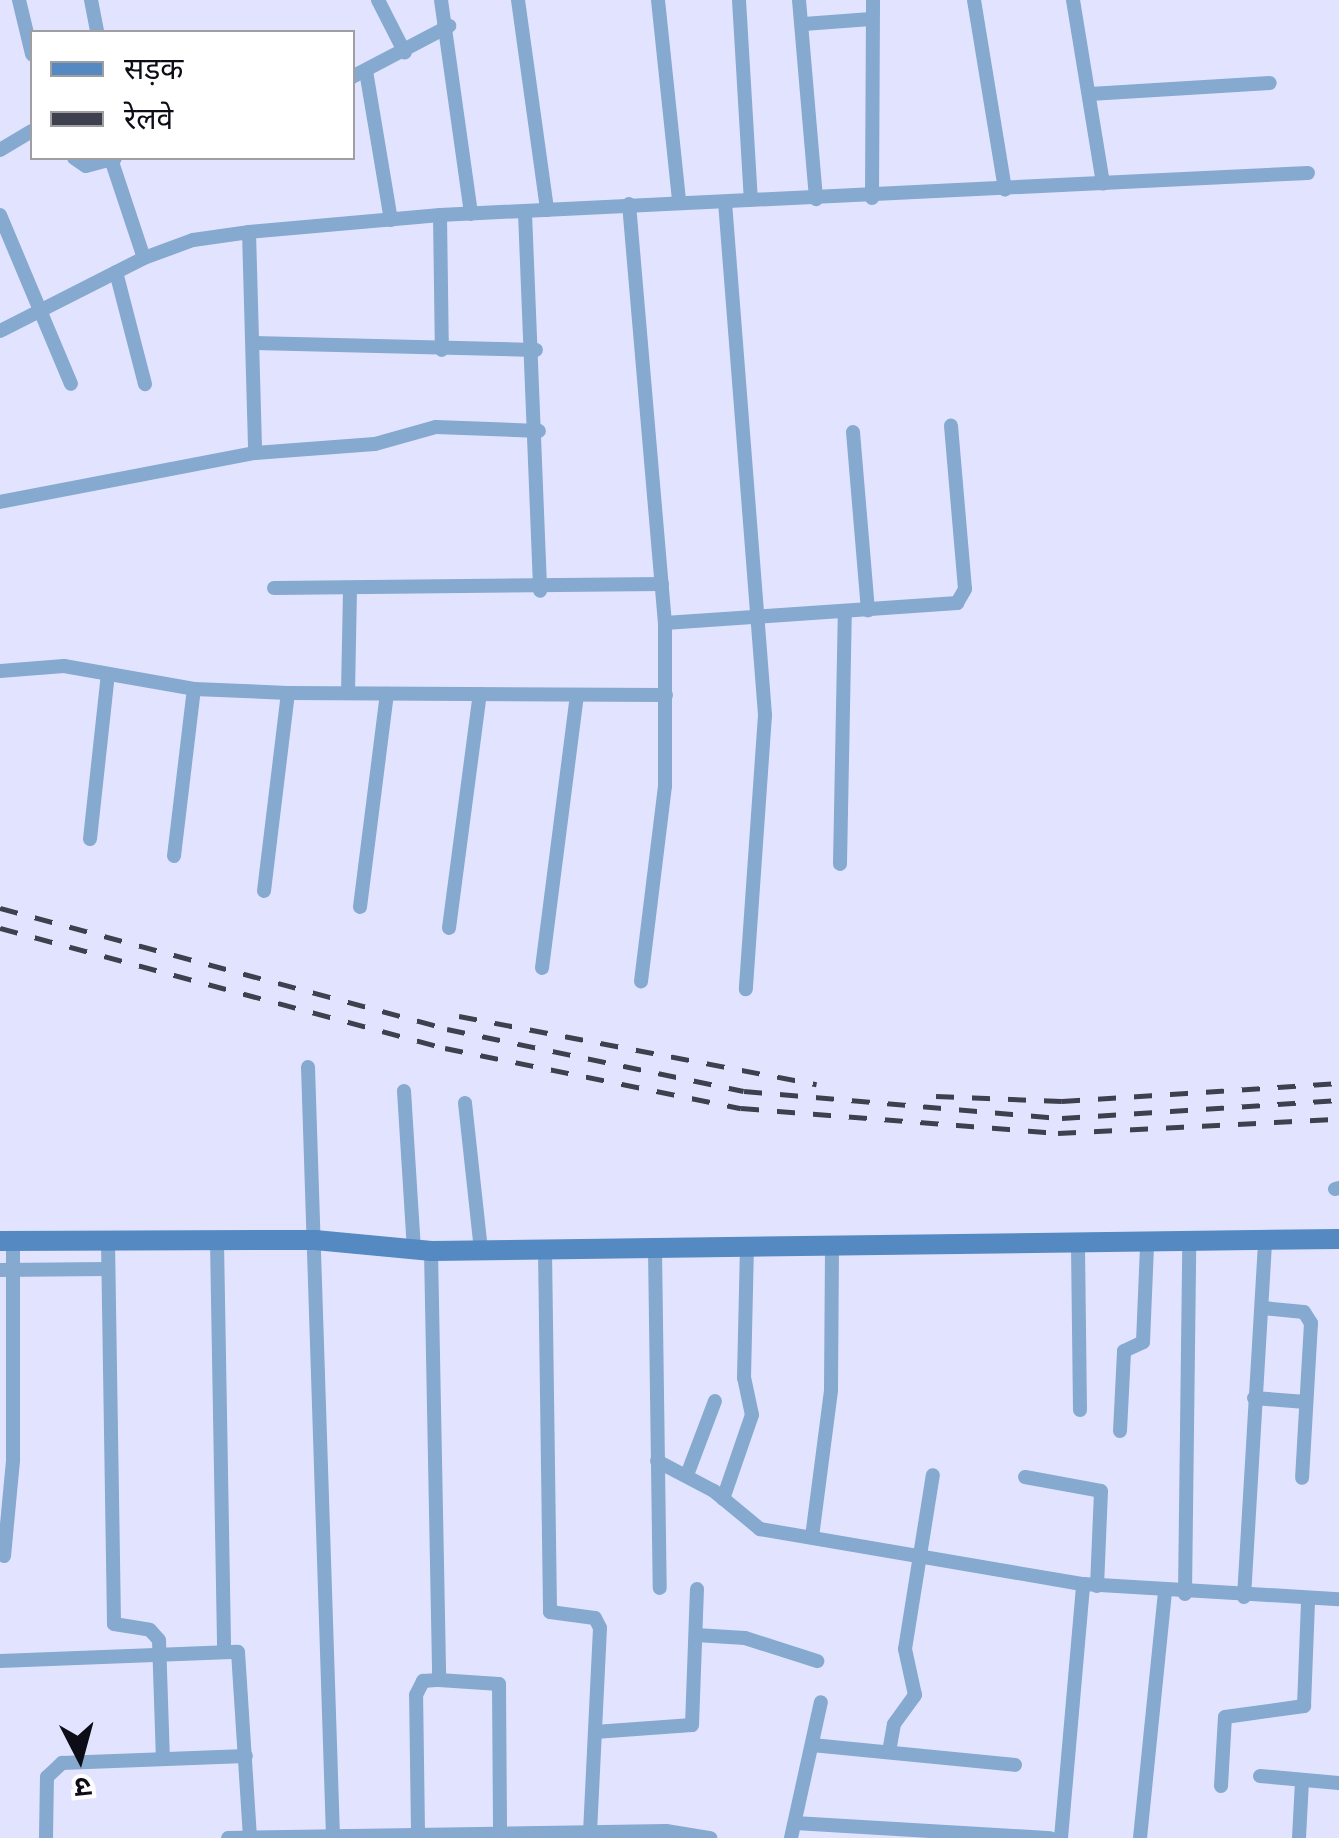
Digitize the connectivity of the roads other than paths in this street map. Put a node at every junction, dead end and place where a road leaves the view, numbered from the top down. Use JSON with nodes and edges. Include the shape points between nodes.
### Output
{"nodes":[{"id":1,"x":19,"y":0,"type":"edge"},
{"id":2,"x":90,"y":0,"type":"edge"},
{"id":3,"x":378,"y":0,"type":"edge"},
{"id":4,"x":441,"y":0,"type":"edge"},
{"id":5,"x":518,"y":0,"type":"edge"},
{"id":6,"x":658,"y":0,"type":"edge"},
{"id":7,"x":739,"y":0,"type":"edge"},
{"id":8,"x":799,"y":0,"type":"edge"},
{"id":9,"x":873,"y":0,"type":"edge"},
{"id":10,"x":974,"y":0,"type":"edge"},
{"id":11,"x":1073,"y":0,"type":"edge"},
{"id":12,"x":871,"y":19,"type":"junction"},
{"id":13,"x":804,"y":24,"type":"junction"},
{"id":14,"x":449,"y":26,"type":"junction"},
{"id":15,"x":96,"y":30,"type":"edge"},
{"id":16,"x":30,"y":44,"type":"edge"},
{"id":17,"x":406,"y":53,"type":"junction"},
{"id":18,"x":359,"y":74,"type":"edge"},
{"id":19,"x":1270,"y":84,"type":"dead end"},
{"id":20,"x":1090,"y":94,"type":"junction"},
{"id":21,"x":30,"y":131,"type":"edge"},
{"id":22,"x":0,"y":150,"type":"edge"},
{"id":23,"x":77,"y":160,"type":"edge"},
{"id":24,"x":107,"y":160,"type":"edge"},
{"id":25,"x":115,"y":160,"type":"edge"},
{"id":26,"x":1308,"y":173,"type":"dead end"},
{"id":27,"x":1103,"y":184,"type":"junction"},
{"id":28,"x":1005,"y":189,"type":"junction"},
{"id":29,"x":872,"y":198,"type":"junction"},
{"id":30,"x":816,"y":199,"type":"junction"},
{"id":31,"x":751,"y":200,"type":"junction"},
{"id":32,"x":679,"y":201,"type":"junction"},
{"id":33,"x":726,"y":202,"type":"junction"},
{"id":34,"x":629,"y":204,"type":"junction"},
{"id":35,"x":547,"y":210,"type":"junction"},
{"id":36,"x":525,"y":213,"type":"junction"},
{"id":37,"x":471,"y":214,"type":"junction"},
{"id":38,"x":0,"y":215,"type":"edge"},
{"id":39,"x":440,"y":215,"type":"junction"},
{"id":40,"x":391,"y":220,"type":"junction"},
{"id":41,"x":249,"y":232,"type":"junction"},
{"id":42,"x":144,"y":258,"type":"junction"},
{"id":43,"x":116,"y":272,"type":"junction"},
{"id":44,"x":44,"y":307,"type":"junction"},
{"id":45,"x":0,"y":330,"type":"edge"},
{"id":46,"x":254,"y":342,"type":"junction"},
{"id":47,"x":442,"y":350,"type":"junction"},
{"id":48,"x":536,"y":350,"type":"junction"},
{"id":49,"x":70,"y":384,"type":"dead end"},
{"id":50,"x":146,"y":384,"type":"dead end"},
{"id":51,"x":951,"y":426,"type":"dead end"},
{"id":52,"x":539,"y":431,"type":"junction"},
{"id":53,"x":853,"y":432,"type":"dead end"},
{"id":54,"x":254,"y":454,"type":"junction"},
{"id":55,"x":0,"y":502,"type":"edge"},
{"id":56,"x":662,"y":584,"type":"junction"},
{"id":57,"x":274,"y":588,"type":"dead end"},
{"id":58,"x":540,"y":591,"type":"junction"},
{"id":59,"x":350,"y":592,"type":"junction"},
{"id":60,"x":868,"y":610,"type":"junction"},
{"id":61,"x":845,"y":612,"type":"junction"},
{"id":62,"x":760,"y":616,"type":"junction"},
{"id":63,"x":664,"y":623,"type":"junction"},
{"id":64,"x":0,"y":671,"type":"edge"},
{"id":65,"x":108,"y":674,"type":"junction"},
{"id":66,"x":194,"y":689,"type":"junction"},
{"id":67,"x":288,"y":693,"type":"junction"},
{"id":68,"x":348,"y":693,"type":"junction"},
{"id":69,"x":387,"y":694,"type":"junction"},
{"id":70,"x":480,"y":694,"type":"junction"},
{"id":71,"x":666,"y":695,"type":"junction"},
{"id":72,"x":577,"y":696,"type":"junction"},
{"id":73,"x":90,"y":838,"type":"dead end"},
{"id":74,"x":174,"y":856,"type":"dead end"},
{"id":75,"x":840,"y":864,"type":"dead end"},
{"id":76,"x":264,"y":891,"type":"dead end"},
{"id":77,"x":360,"y":907,"type":"dead end"},
{"id":78,"x":449,"y":928,"type":"dead end"},
{"id":79,"x":542,"y":968,"type":"dead end"},
{"id":80,"x":641,"y":982,"type":"dead end"},
{"id":81,"x":746,"y":990,"type":"dead end"},
{"id":82,"x":308,"y":1067,"type":"dead end"},
{"id":83,"x":404,"y":1091,"type":"dead end"},
{"id":84,"x":465,"y":1103,"type":"dead end"},
{"id":85,"x":1339,"y":1239,"type":"edge"},
{"id":86,"x":7,"y":1240,"type":"edge"},
{"id":87,"x":315,"y":1240,"type":"junction"},
{"id":88,"x":108,"y":1241,"type":"junction"},
{"id":89,"x":217,"y":1242,"type":"junction"},
{"id":90,"x":1266,"y":1244,"type":"junction"},
{"id":91,"x":1147,"y":1245,"type":"junction"},
{"id":92,"x":1188,"y":1245,"type":"junction"},
{"id":93,"x":1078,"y":1246,"type":"junction"},
{"id":94,"x":423,"y":1250,"type":"junction"},
{"id":95,"x":655,"y":1250,"type":"junction"},
{"id":96,"x":747,"y":1250,"type":"junction"},
{"id":97,"x":832,"y":1250,"type":"junction"},
{"id":98,"x":481,"y":1251,"type":"junction"},
{"id":99,"x":545,"y":1251,"type":"junction"},
{"id":100,"x":108,"y":1269,"type":"junction"},
{"id":101,"x":7,"y":1270,"type":"edge"},
{"id":102,"x":1262,"y":1308,"type":"junction"},
{"id":103,"x":1254,"y":1398,"type":"junction"},
{"id":104,"x":715,"y":1401,"type":"dead end"},
{"id":105,"x":1306,"y":1402,"type":"junction"},
{"id":106,"x":1080,"y":1410,"type":"dead end"},
{"id":107,"x":1120,"y":1431,"type":"dead end"},
{"id":108,"x":657,"y":1461,"type":"junction"},
{"id":109,"x":687,"y":1475,"type":"junction"},
{"id":110,"x":933,"y":1475,"type":"dead end"},
{"id":111,"x":1025,"y":1477,"type":"dead end"},
{"id":112,"x":1302,"y":1478,"type":"dead end"},
{"id":113,"x":723,"y":1499,"type":"junction"},
{"id":114,"x":812,"y":1537,"type":"junction"},
{"id":115,"x":4,"y":1556,"type":"dead end"},
{"id":116,"x":921,"y":1556,"type":"junction"},
{"id":117,"x":1090,"y":1585,"type":"junction"},
{"id":118,"x":660,"y":1588,"type":"dead end"},
{"id":119,"x":697,"y":1589,"type":"dead end"},
{"id":120,"x":1165,"y":1592,"type":"junction"},
{"id":121,"x":1185,"y":1594,"type":"junction"},
{"id":122,"x":1244,"y":1597,"type":"junction"},
{"id":123,"x":1339,"y":1599,"type":"edge"},
{"id":124,"x":1308,"y":1600,"type":"junction"},
{"id":125,"x":696,"y":1636,"type":"junction"},
{"id":126,"x":224,"y":1650,"type":"junction"},
{"id":127,"x":160,"y":1652,"type":"junction"},
{"id":128,"x":0,"y":1660,"type":"edge"},
{"id":129,"x":818,"y":1661,"type":"dead end"},
{"id":130,"x":440,"y":1680,"type":"junction"},
{"id":131,"x":821,"y":1702,"type":"dead end"},
{"id":132,"x":595,"y":1732,"type":"junction"},
{"id":133,"x":812,"y":1744,"type":"junction"},
{"id":134,"x":889,"y":1752,"type":"junction"},
{"id":135,"x":246,"y":1756,"type":"junction"},
{"id":136,"x":164,"y":1759,"type":"junction"},
{"id":137,"x":1014,"y":1765,"type":"dead end"},
{"id":138,"x":1260,"y":1776,"type":"dead end"},
{"id":139,"x":1302,"y":1780,"type":"junction"},
{"id":140,"x":1339,"y":1783,"type":"edge"},
{"id":141,"x":1221,"y":1786,"type":"dead end"},
{"id":142,"x":793,"y":1831,"type":"edge"},
{"id":143,"x":418,"y":1832,"type":"junction"},
{"id":144,"x":500,"y":1832,"type":"junction"},
{"id":145,"x":333,"y":1836,"type":"edge"},
{"id":146,"x":581,"y":1836,"type":"edge"},
{"id":147,"x":250,"y":1837,"type":"edge"},
{"id":148,"x":46,"y":1838,"type":"edge"},
{"id":149,"x":228,"y":1838,"type":"edge"},
{"id":150,"x":710,"y":1838,"type":"edge"},
{"id":151,"x":1051,"y":1838,"type":"edge"},
{"id":152,"x":1061,"y":1838,"type":"edge"},
{"id":153,"x":1140,"y":1838,"type":"edge"},
{"id":154,"x":1298,"y":1838,"type":"edge"}],
"edges":[{"from":1,"to":16,"type":"street"},
{"from":2,"to":15,"type":"street"},
{"from":3,"to":17,"type":"street"},
{"from":4,"to":14,"type":"street"},
{"from":5,"to":35,"type":"street"},
{"from":6,"to":32,"type":"street"},
{"from":7,"to":31,"type":"street"},
{"from":8,"to":13,"type":"street"},
{"from":9,"to":12,"type":"street"},
{"from":10,"to":28,"type":"street"},
{"from":11,"to":20,"type":"street"},
{"from":12,"to":13,"type":"street"},
{"from":12,"to":29,"type":"street"},
{"from":13,"to":30,"type":"street"},
{"from":14,"to":17,"type":"street"},
{"from":14,"to":37,"type":"street"},
{"from":17,"to":18,"type":"street"},
{"from":18,"to":40,"type":"street"},
{"from":19,"to":20,"type":"street"},
{"from":20,"to":27,"type":"street"},
{"from":21,"to":22,"type":"street"},
{"from":23,"to":24,"type":"street","via":[[86,166]]},
{"from":25,"to":42,"type":"street"},
{"from":26,"to":27,"type":"street"},
{"from":27,"to":28,"type":"street"},
{"from":28,"to":29,"type":"street"},
{"from":29,"to":30,"type":"street"},
{"from":30,"to":31,"type":"street"},
{"from":31,"to":33,"type":"street"},
{"from":32,"to":33,"type":"street"},
{"from":32,"to":34,"type":"street"},
{"from":33,"to":62,"type":"street"},
{"from":34,"to":35,"type":"street"},
{"from":34,"to":56,"type":"street"},
{"from":35,"to":36,"type":"street"},
{"from":36,"to":37,"type":"street"},
{"from":36,"to":48,"type":"street"},
{"from":37,"to":39,"type":"street"},
{"from":38,"to":44,"type":"street"},
{"from":39,"to":40,"type":"street"},
{"from":39,"to":47,"type":"street"},
{"from":40,"to":41,"type":"street"},
{"from":41,"to":42,"type":"street","via":[[193,240]]},
{"from":41,"to":46,"type":"street"},
{"from":42,"to":43,"type":"street"},
{"from":43,"to":44,"type":"street"},
{"from":43,"to":50,"type":"street"},
{"from":44,"to":45,"type":"street"},
{"from":44,"to":49,"type":"street"},
{"from":46,"to":47,"type":"street"},
{"from":46,"to":54,"type":"street"},
{"from":47,"to":48,"type":"street"},
{"from":48,"to":52,"type":"street"},
{"from":51,"to":60,"type":"street","via":[[964,598],[943,607]]},
{"from":52,"to":54,"type":"street","via":[[436,427],[376,444]]},
{"from":52,"to":58,"type":"street"},
{"from":53,"to":60,"type":"street"},
{"from":54,"to":55,"type":"street"},
{"from":56,"to":58,"type":"street"},
{"from":56,"to":63,"type":"street"},
{"from":57,"to":59,"type":"street"},
{"from":58,"to":59,"type":"street"},
{"from":59,"to":68,"type":"street"},
{"from":60,"to":61,"type":"street"},
{"from":61,"to":62,"type":"street"},
{"from":61,"to":75,"type":"street"},
{"from":62,"to":63,"type":"street"},
{"from":62,"to":81,"type":"street","via":[[765,715]]},
{"from":63,"to":71,"type":"street"},
{"from":64,"to":65,"type":"street","via":[[64,666]]},
{"from":65,"to":66,"type":"street"},
{"from":65,"to":73,"type":"street"},
{"from":66,"to":67,"type":"street"},
{"from":66,"to":74,"type":"street"},
{"from":67,"to":68,"type":"street"},
{"from":67,"to":76,"type":"street"},
{"from":68,"to":69,"type":"street"},
{"from":69,"to":70,"type":"street"},
{"from":69,"to":77,"type":"street"},
{"from":70,"to":72,"type":"street"},
{"from":70,"to":78,"type":"street"},
{"from":71,"to":72,"type":"street"},
{"from":71,"to":80,"type":"street","via":[[665,786]]},
{"from":72,"to":79,"type":"street"},
{"from":82,"to":87,"type":"street"},
{"from":83,"to":94,"type":"street"},
{"from":84,"to":98,"type":"street"},
{"from":85,"to":90,"type":"street"},
{"from":86,"to":88,"type":"street"},
{"from":86,"to":101,"type":"street"},
{"from":87,"to":89,"type":"street"},
{"from":87,"to":94,"type":"street"},
{"from":87,"to":145,"type":"street"},
{"from":88,"to":89,"type":"street"},
{"from":88,"to":100,"type":"street"},
{"from":89,"to":126,"type":"street"},
{"from":90,"to":92,"type":"street"},
{"from":90,"to":102,"type":"street"},
{"from":91,"to":92,"type":"street"},
{"from":91,"to":93,"type":"street"},
{"from":91,"to":107,"type":"street","via":[[1144,1335],[1124,1351]]},
{"from":92,"to":121,"type":"street"},
{"from":93,"to":97,"type":"street"},
{"from":93,"to":106,"type":"street"},
{"from":94,"to":98,"type":"street"},
{"from":94,"to":130,"type":"street"},
{"from":95,"to":96,"type":"street"},
{"from":95,"to":99,"type":"street"},
{"from":95,"to":108,"type":"street"},
{"from":96,"to":97,"type":"street"},
{"from":96,"to":113,"type":"street","via":[[744,1378],[752,1415]]},
{"from":97,"to":114,"type":"street","via":[[831,1390]]},
{"from":98,"to":99,"type":"street"},
{"from":99,"to":132,"type":"street","via":[[550,1612],[599,1622]]},
{"from":100,"to":101,"type":"street"},
{"from":100,"to":127,"type":"street","via":[[114,1624],[156,1633]]},
{"from":101,"to":115,"type":"street","via":[[13,1460]]},
{"from":102,"to":103,"type":"street"},
{"from":102,"to":105,"type":"street","via":[[1309,1317]]},
{"from":103,"to":105,"type":"street"},
{"from":103,"to":122,"type":"street"},
{"from":104,"to":109,"type":"street"},
{"from":105,"to":112,"type":"street"},
{"from":108,"to":109,"type":"street"},
{"from":108,"to":118,"type":"street"},
{"from":109,"to":113,"type":"street"},
{"from":110,"to":116,"type":"street"},
{"from":111,"to":117,"type":"street","via":[[1101,1491]]},
{"from":113,"to":114,"type":"street","via":[[750,1526]]},
{"from":114,"to":116,"type":"street"},
{"from":116,"to":117,"type":"street"},
{"from":116,"to":134,"type":"street","via":[[905,1650],[915,1696],[894,1724]]},
{"from":117,"to":120,"type":"street"},
{"from":117,"to":152,"type":"street"},
{"from":119,"to":125,"type":"street"},
{"from":120,"to":121,"type":"street"},
{"from":120,"to":153,"type":"street"},
{"from":121,"to":122,"type":"street"},
{"from":122,"to":124,"type":"street"},
{"from":123,"to":124,"type":"street"},
{"from":124,"to":141,"type":"street","via":[[1304,1706],[1225,1717]]},
{"from":125,"to":129,"type":"street","via":[[744,1638]]},
{"from":125,"to":132,"type":"street","via":[[692,1725]]},
{"from":126,"to":127,"type":"street"},
{"from":126,"to":135,"type":"street","via":[[241,1659]]},
{"from":127,"to":128,"type":"street"},
{"from":127,"to":136,"type":"street"},
{"from":130,"to":143,"type":"street","via":[[422,1682],[416,1695]]},
{"from":130,"to":144,"type":"street","via":[[499,1684]]},
{"from":131,"to":133,"type":"street"},
{"from":132,"to":146,"type":"street"},
{"from":133,"to":134,"type":"street"},
{"from":133,"to":142,"type":"street"},
{"from":134,"to":137,"type":"street"},
{"from":135,"to":136,"type":"street"},
{"from":135,"to":147,"type":"street"},
{"from":136,"to":148,"type":"street","via":[[53,1767]]},
{"from":138,"to":139,"type":"street"},
{"from":139,"to":140,"type":"street"},
{"from":139,"to":154,"type":"street"},
{"from":142,"to":151,"type":"street"},
{"from":143,"to":144,"type":"street"},
{"from":143,"to":145,"type":"street"},
{"from":144,"to":146,"type":"street"},
{"from":145,"to":147,"type":"street"},
{"from":146,"to":150,"type":"street"},
{"from":147,"to":149,"type":"street"}]}
